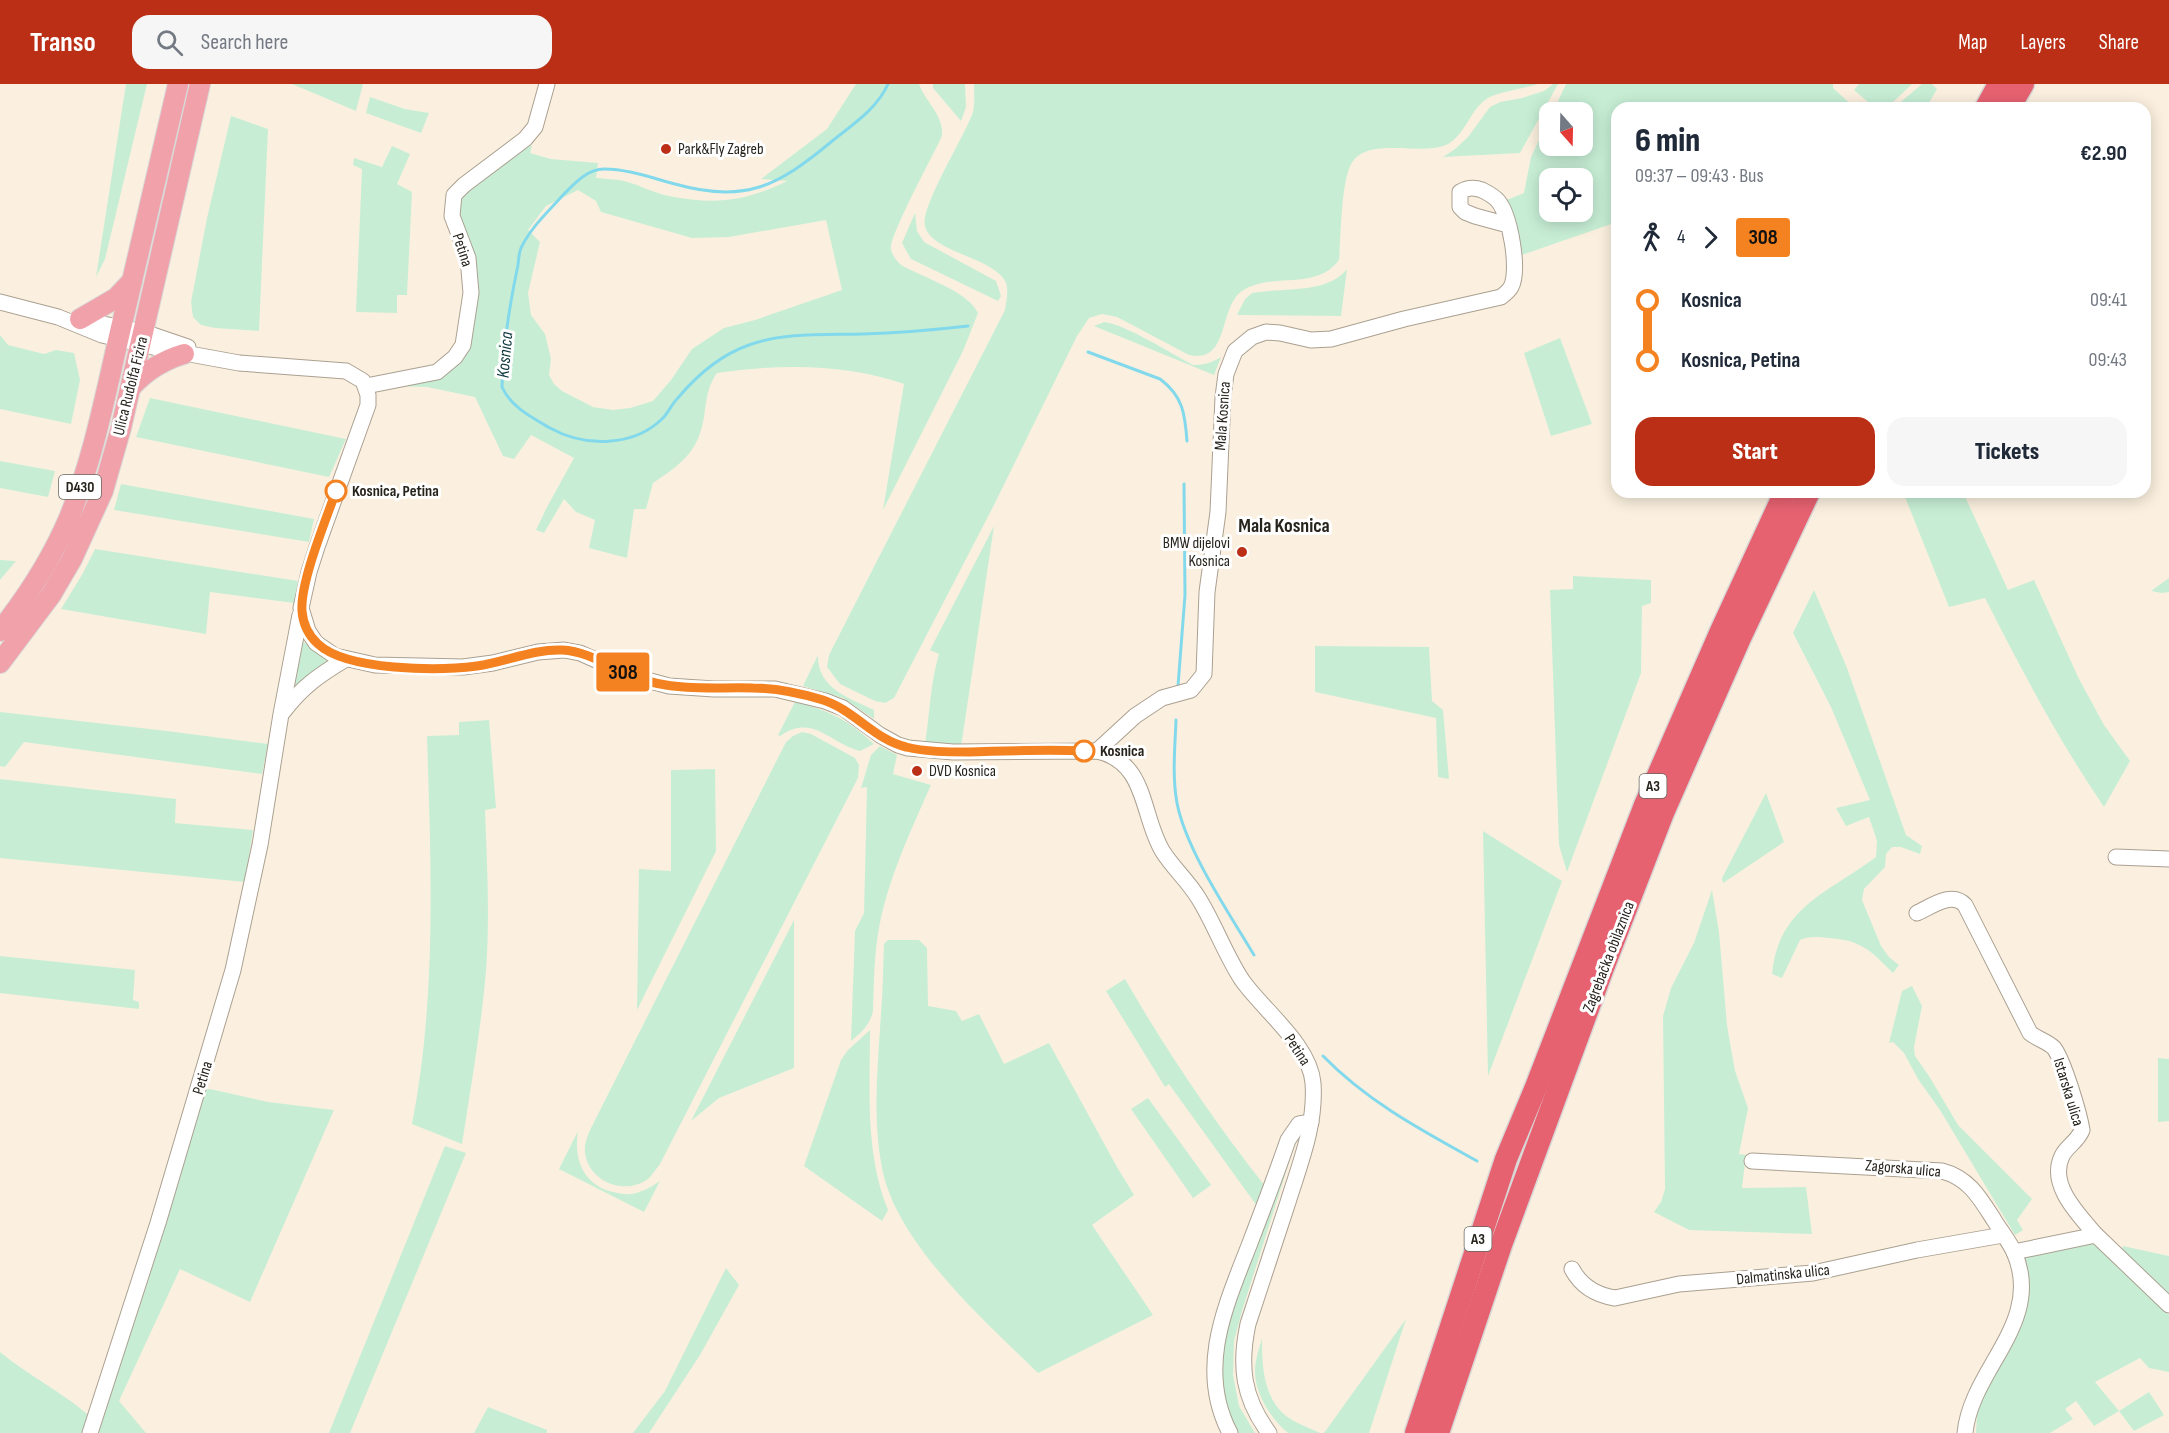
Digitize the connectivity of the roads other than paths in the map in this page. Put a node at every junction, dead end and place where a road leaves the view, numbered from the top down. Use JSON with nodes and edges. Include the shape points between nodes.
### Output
{"nodes":[{"id":1,"x":178,"y":84,"type":"edge"},
{"id":2,"x":200,"y":84,"type":"edge"},
{"id":3,"x":547,"y":84,"type":"edge"},
{"id":4,"x":1999,"y":84,"type":"edge"},
{"id":5,"x":2023,"y":84,"type":"edge"},
{"id":6,"x":1989,"y":102,"type":"edge"},
{"id":7,"x":2012,"y":102,"type":"edge"},
{"id":8,"x":1508,"y":225,"type":"dead end"},
{"id":9,"x":132,"y":281,"type":"junction"},
{"id":10,"x":0,"y":302,"type":"edge"},
{"id":11,"x":58,"y":317,"type":"junction"},
{"id":12,"x":80,"y":319,"type":"junction"},
{"id":13,"x":120,"y":333,"type":"junction"},
{"id":14,"x":142,"y":338,"type":"junction"},
{"id":15,"x":184,"y":354,"type":"junction"},
{"id":16,"x":213,"y":357,"type":"junction"},
{"id":17,"x":366,"y":386,"type":"junction"},
{"id":18,"x":131,"y":387,"type":"junction"},
{"id":19,"x":1782,"y":498,"type":"edge"},
{"id":20,"x":1806,"y":498,"type":"edge"},
{"id":21,"x":301,"y":608,"type":"junction"},
{"id":22,"x":0,"y":631,"type":"edge"},
{"id":23,"x":346,"y":659,"type":"junction"},
{"id":24,"x":0,"y":663,"type":"edge"},
{"id":25,"x":281,"y":714,"type":"junction"},
{"id":26,"x":1097,"y":751,"type":"junction"},
{"id":27,"x":2116,"y":857,"type":"dead end"},
{"id":28,"x":2169,"y":859,"type":"edge"},
{"id":29,"x":1917,"y":913,"type":"dead end"},
{"id":30,"x":1311,"y":1122,"type":"junction"},
{"id":31,"x":1752,"y":1161,"type":"dead end"},
{"id":32,"x":2003,"y":1235,"type":"junction"},
{"id":33,"x":2096,"y":1235,"type":"junction"},
{"id":34,"x":2014,"y":1252,"type":"junction"},
{"id":35,"x":1572,"y":1269,"type":"dead end"},
{"id":36,"x":2169,"y":1305,"type":"edge"},
{"id":37,"x":1429,"y":1393,"type":"junction"},
{"id":38,"x":90,"y":1433,"type":"edge"},
{"id":39,"x":1230,"y":1433,"type":"edge"},
{"id":40,"x":1269,"y":1433,"type":"edge"},
{"id":41,"x":1400,"y":1433,"type":"edge"},
{"id":42,"x":1416,"y":1433,"type":"edge"},
{"id":43,"x":1438,"y":1433,"type":"edge"},
{"id":44,"x":1965,"y":1433,"type":"edge"}],
"edges":[{"from":1,"to":9,"type":"main road","name":"Ulica Rudolfa Fizira","number":"D430"},
{"from":2,"to":14,"type":"main road","name":"Ulica Rudolfa Fizira","number":"D430"},
{"from":3,"to":17,"type":"street","name":"Petina","via":[[535,127],[525,140],[454,195],[452,216],[468,258],[471,284],[463,345],[437,372]]},
{"from":4,"to":6,"type":"highway"},
{"from":5,"to":7,"type":"highway"},
{"from":8,"to":26,"type":"street","name":"Mala Kosnica","via":[[1515,272],[1512,285],[1501,297],[1331,339],[1311,340],[1266,332],[1252,337],[1235,351],[1223,397],[1205,666],[1191,690],[1162,698],[1124,725]]},
{"from":9,"to":12,"type":"main road","via":[[116,298]]},
{"from":9,"to":13,"type":"main road","name":"Ulica Rudolfa Fizira","number":"D430"},
{"from":10,"to":11,"type":"street"},
{"from":11,"to":12,"type":"street"},
{"from":11,"to":13,"type":"street","via":[[88,330]]},
{"from":12,"to":13,"type":"street"},
{"from":13,"to":14,"type":"street"},
{"from":13,"to":22,"type":"main road","name":"Ulica Rudolfa Fizira","number":"D430","via":[[84,477],[68,519],[43,569]]},
{"from":14,"to":15,"type":"street"},
{"from":14,"to":16,"type":"street"},
{"from":14,"to":18,"type":"main road","name":"Ulica Rudolfa Fizira","number":"D430"},
{"from":15,"to":16,"type":"street"},
{"from":15,"to":18,"type":"main road","via":[[164,360]]},
{"from":16,"to":17,"type":"street","via":[[266,366],[346,371],[358,376]]},
{"from":17,"to":21,"type":"street","name":"Petina","via":[[368,405],[317,547]]},
{"from":18,"to":24,"type":"main road","name":"Ulica Rudolfa Fizira","number":"D430","via":[[94,514],[51,595]]},
{"from":19,"to":37,"type":"highway","name":"Zagrebačka obilaznica","number":"A3","via":[[1645,805],[1506,1160]]},
{"from":20,"to":43,"type":"highway","name":"Zagrebačka obilaznica","number":"A3","via":[[1663,813],[1501,1245]]},
{"from":21,"to":23,"type":"street","name":"Petina","via":[[305,627],[316,643]]},
{"from":21,"to":25,"type":"street","name":"Petina"},
{"from":23,"to":25,"type":"street","name":"Petina","via":[[312,680]]},
{"from":23,"to":26,"type":"street","name":"Petina","via":[[375,665],[463,667],[564,650],[669,686],[775,689],[825,701],[908,748],[952,752]]},
{"from":25,"to":38,"type":"street","name":"Petina","via":[[260,845],[215,1038]]},
{"from":26,"to":30,"type":"street","name":"Petina","via":[[1114,757],[1136,779],[1163,853],[1198,898],[1241,978],[1305,1057],[1313,1086]]},
{"from":27,"to":28,"type":"street"},
{"from":29,"to":33,"type":"street","name":"Istarska ulica","via":[[1950,898],[1961,900],[2030,1033],[2055,1050],[2082,1130],[2061,1157],[2058,1173],[2070,1203]]},
{"from":30,"to":39,"type":"street","via":[[1299,1124],[1288,1140],[1222,1316],[1214,1365]]},
{"from":30,"to":40,"type":"street","name":"Petina","via":[[1245,1342],[1247,1392]]},
{"from":31,"to":32,"type":"street","name":"Zagorska ulica","via":[[1942,1171],[1973,1189]]},
{"from":32,"to":34,"type":"street","name":"Zagorska ulica"},
{"from":32,"to":35,"type":"street","name":"Dalmatinska ulica","via":[[1813,1273],[1679,1284],[1615,1298],[1585,1286]]},
{"from":33,"to":34,"type":"street"},
{"from":33,"to":36,"type":"street"},
{"from":34,"to":44,"type":"street","via":[[2020,1286],[2018,1314],[1973,1402]]},
{"from":37,"to":41,"type":"highway","via":[[1408,1409]]},
{"from":37,"to":42,"type":"highway","name":"Zagrebačka obilaznica","number":"A3"}]}
